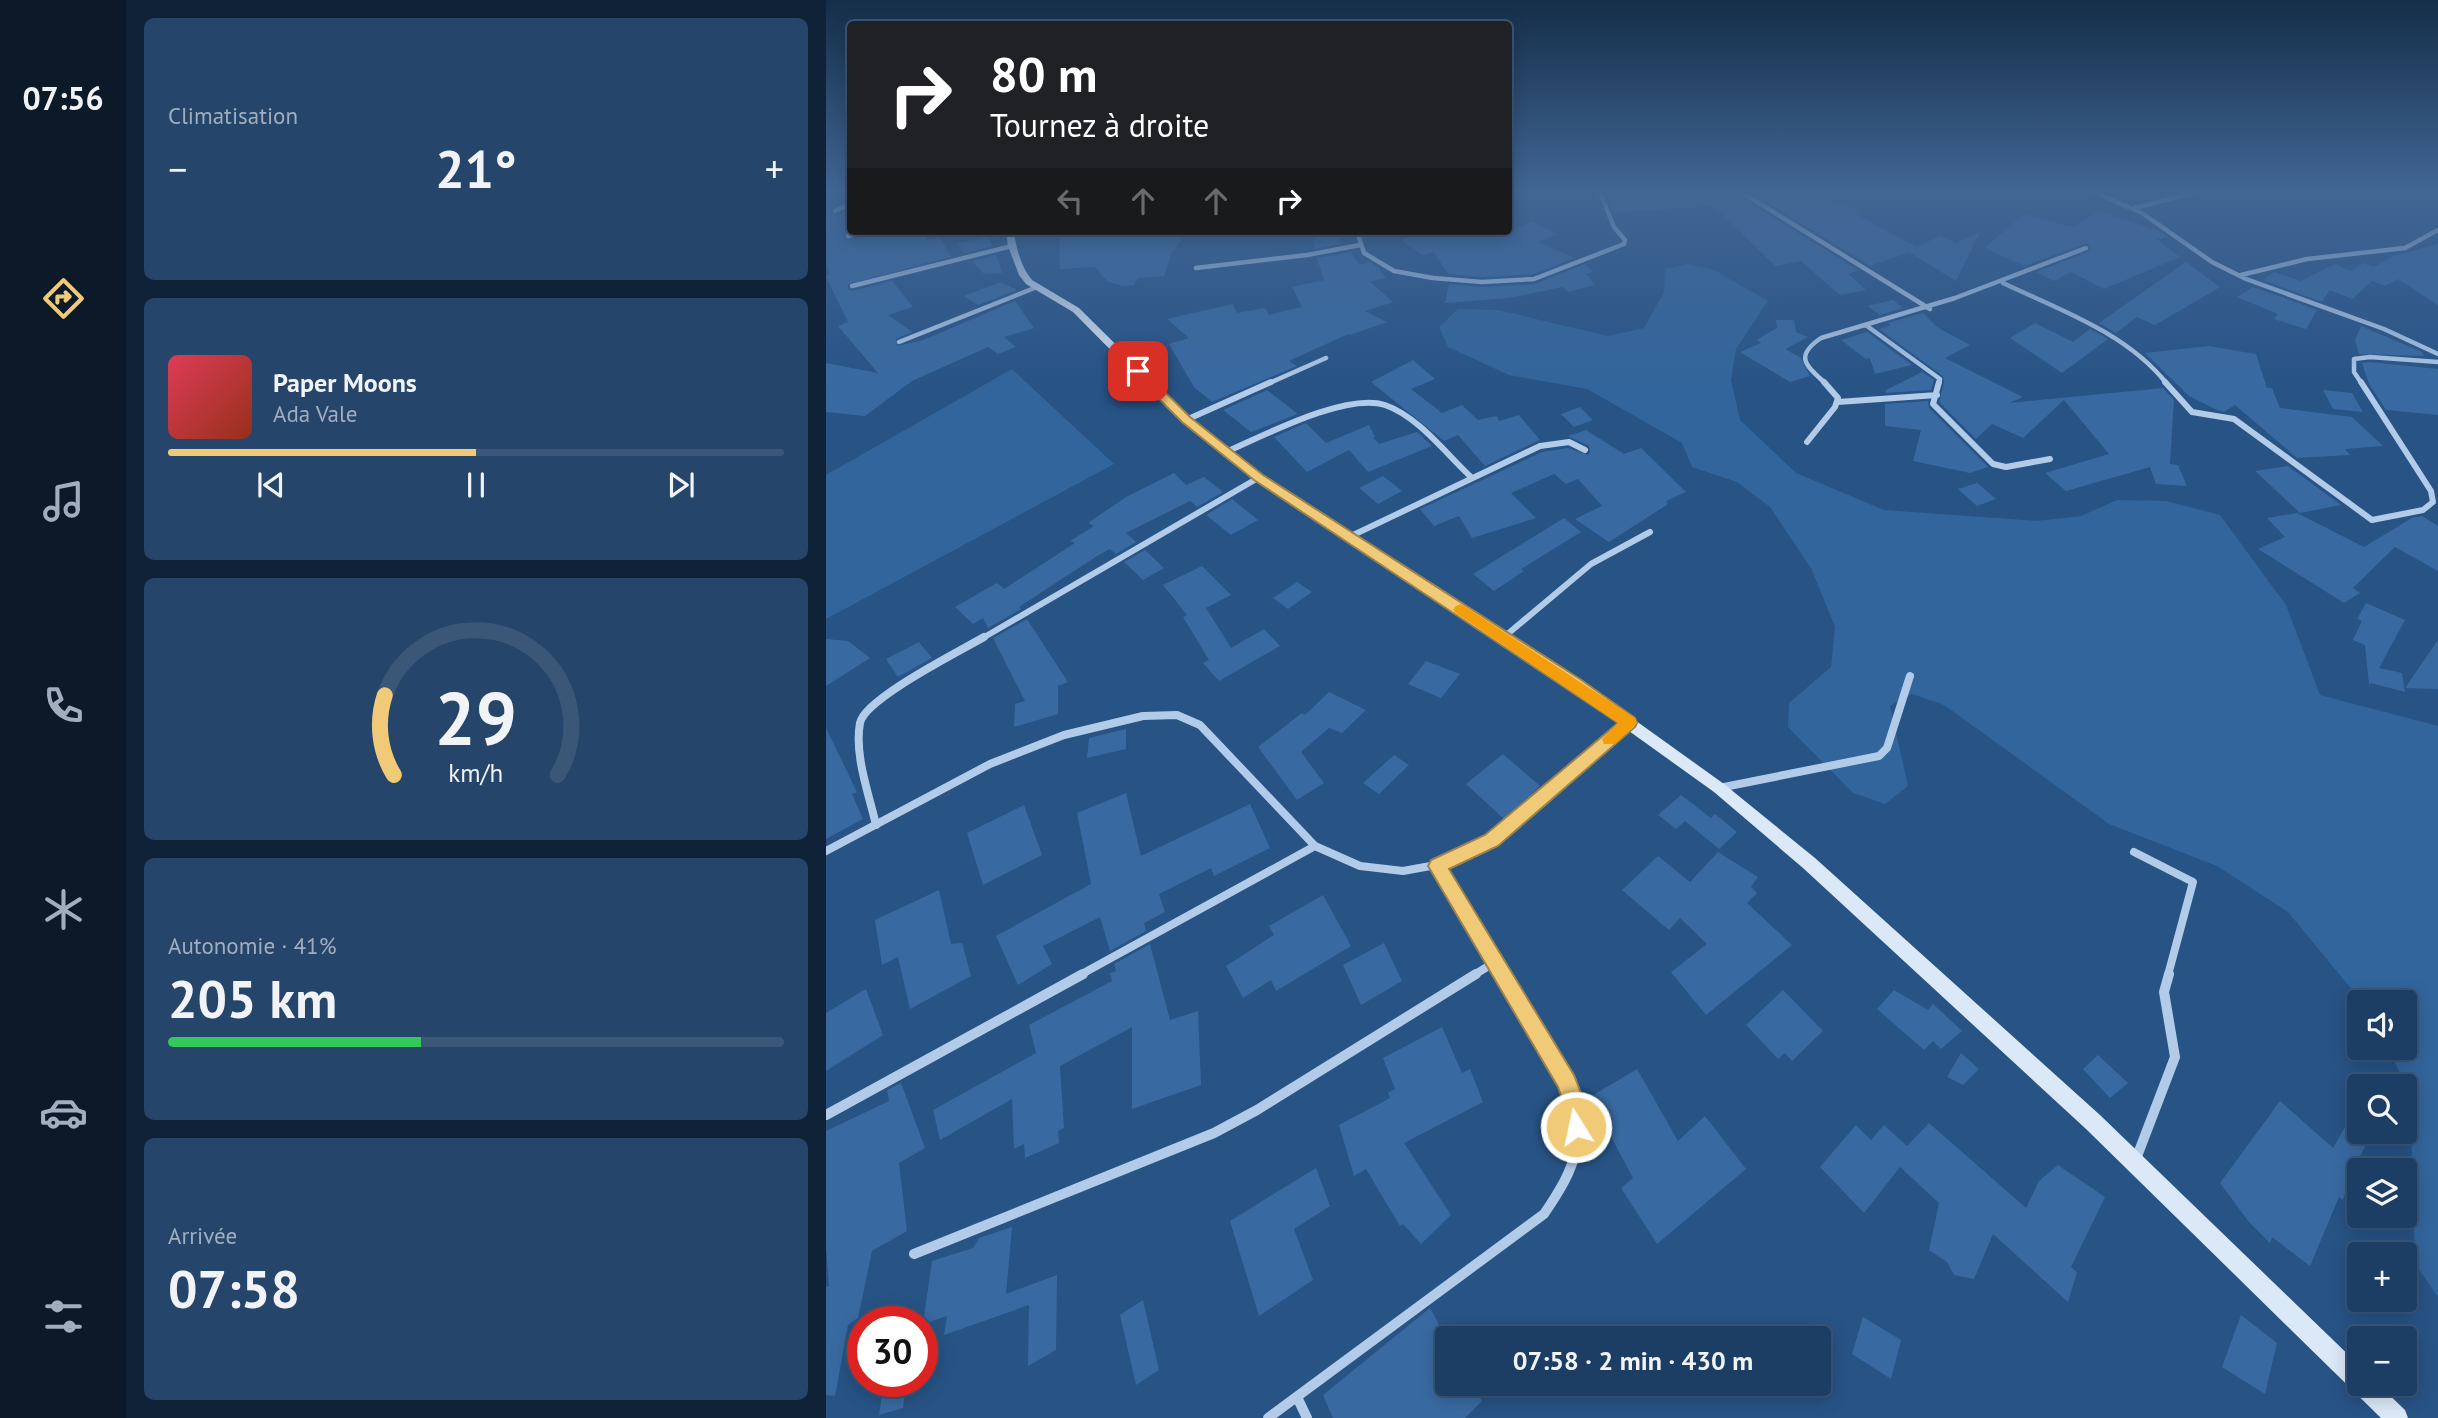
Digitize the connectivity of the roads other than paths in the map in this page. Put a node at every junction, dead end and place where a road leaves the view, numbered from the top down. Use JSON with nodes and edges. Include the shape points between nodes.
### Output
{"nodes":[{"id":1,"x":953,"y":256,"type":"edge"},
{"id":2,"x":1017,"y":256,"type":"edge"},
{"id":3,"x":1297,"y":256,"type":"edge"},
{"id":4,"x":1369,"y":256,"type":"edge"},
{"id":5,"x":1593,"y":256,"type":"edge"},
{"id":6,"x":1845,"y":256,"type":"edge"},
{"id":7,"x":2067,"y":256,"type":"edge"},
{"id":8,"x":2204,"y":256,"type":"edge"},
{"id":9,"x":2328,"y":256,"type":"edge"},
{"id":10,"x":1196,"y":268,"type":"dead end"},
{"id":11,"x":2241,"y":276,"type":"junction"},
{"id":12,"x":2003,"y":283,"type":"junction"},
{"id":13,"x":852,"y":286,"type":"dead end"},
{"id":14,"x":1037,"y":287,"type":"junction"},
{"id":15,"x":1930,"y":309,"type":"junction"},
{"id":16,"x":1867,"y":326,"type":"junction"},
{"id":17,"x":899,"y":342,"type":"dead end"},
{"id":18,"x":2438,"y":354,"type":"edge"},
{"id":19,"x":1326,"y":358,"type":"dead end"},
{"id":20,"x":2438,"y":362,"type":"edge"},
{"id":21,"x":1937,"y":395,"type":"junction"},
{"id":22,"x":1838,"y":402,"type":"junction"},
{"id":23,"x":1186,"y":420,"type":"junction"},
{"id":24,"x":1807,"y":442,"type":"dead end"},
{"id":25,"x":1585,"y":450,"type":"dead end"},
{"id":26,"x":1226,"y":452,"type":"junction"},
{"id":27,"x":2050,"y":459,"type":"dead end"},
{"id":28,"x":1258,"y":478,"type":"junction"},
{"id":29,"x":1472,"y":478,"type":"junction"},
{"id":30,"x":1650,"y":532,"type":"dead end"},
{"id":31,"x":1349,"y":537,"type":"junction"},
{"id":32,"x":1504,"y":638,"type":"junction"},
{"id":33,"x":1910,"y":676,"type":"dead end"},
{"id":34,"x":1629,"y":723,"type":"junction"},
{"id":35,"x":1720,"y":788,"type":"junction"},
{"id":36,"x":877,"y":825,"type":"junction"},
{"id":37,"x":1315,"y":846,"type":"junction"},
{"id":38,"x":826,"y":851,"type":"edge"},
{"id":39,"x":2134,"y":852,"type":"dead end"},
{"id":40,"x":1437,"y":866,"type":"junction"},
{"id":41,"x":1495,"y":962,"type":"junction"},
{"id":42,"x":826,"y":1115,"type":"edge"},
{"id":43,"x":2134,"y":1163,"type":"junction"},
{"id":44,"x":915,"y":1254,"type":"dead end"},
{"id":45,"x":2347,"y":1369,"type":"edge"},
{"id":46,"x":1297,"y":1396,"type":"junction"},
{"id":47,"x":2375,"y":1396,"type":"edge"},
{"id":48,"x":1268,"y":1418,"type":"edge"},
{"id":49,"x":1307,"y":1418,"type":"edge"},
{"id":50,"x":2398,"y":1418,"type":"edge"}],
"edges":[{"from":1,"to":13,"type":"street"},
{"from":2,"to":14,"type":"street","via":[[1023,275]]},
{"from":3,"to":10,"type":"street"},
{"from":4,"to":5,"type":"street","via":[[1394,271],[1482,282],[1534,279]]},
{"from":6,"to":15,"type":"street"},
{"from":7,"to":12,"type":"street"},
{"from":8,"to":11,"type":"street"},
{"from":9,"to":11,"type":"street"},
{"from":11,"to":18,"type":"street","via":[[2382,326]]},
{"from":12,"to":15,"type":"street"},
{"from":12,"to":20,"type":"street","via":[[2143,357],[2188,410],[2234,419],[2372,520],[2423,510],[2433,502],[2431,491],[2354,372],[2354,359]]},
{"from":14,"to":17,"type":"street"},
{"from":14,"to":23,"type":"street","via":[[1076,310]]},
{"from":15,"to":16,"type":"street"},
{"from":16,"to":21,"type":"street","via":[[1940,379]]},
{"from":16,"to":22,"type":"street","via":[[1821,338],[1805,351],[1804,362],[1834,390]]},
{"from":19,"to":23,"type":"street"},
{"from":21,"to":22,"type":"street"},
{"from":21,"to":27,"type":"street","via":[[1933,404],[1993,464],[2006,467]]},
{"from":22,"to":24,"type":"street"},
{"from":23,"to":26,"type":"street"},
{"from":25,"to":29,"type":"street","via":[[1569,442],[1554,442]]},
{"from":26,"to":28,"type":"street"},
{"from":26,"to":29,"type":"street","via":[[1344,404],[1370,401],[1406,417]]},
{"from":28,"to":31,"type":"street"},
{"from":28,"to":36,"type":"street","via":[[873,704],[861,716],[859,732]]},
{"from":29,"to":31,"type":"street"},
{"from":30,"to":32,"type":"street","via":[[1591,564]]},
{"from":31,"to":32,"type":"street"},
{"from":32,"to":34,"type":"street"},
{"from":33,"to":35,"type":"street","via":[[1887,748],[1878,756]]},
{"from":34,"to":35,"type":"street"},
{"from":34,"to":40,"type":"street","via":[[1492,841]]},
{"from":35,"to":43,"type":"street","via":[[1937,978]]},
{"from":36,"to":37,"type":"street","via":[[990,764],[1064,735],[1143,716],[1177,715],[1200,725]]},
{"from":36,"to":38,"type":"street"},
{"from":37,"to":40,"type":"street","via":[[1339,861],[1371,870],[1415,873]]},
{"from":37,"to":42,"type":"street"},
{"from":39,"to":43,"type":"street","via":[[2193,882],[2164,992],[2175,1057]]},
{"from":40,"to":41,"type":"street"},
{"from":41,"to":44,"type":"street","via":[[1214,1133]]},
{"from":41,"to":46,"type":"street","via":[[1566,1082],[1577,1111],[1568,1178],[1544,1214]]},
{"from":43,"to":45,"type":"street"},
{"from":46,"to":48,"type":"street"},
{"from":46,"to":49,"type":"street"},
{"from":47,"to":50,"type":"street"}]}
